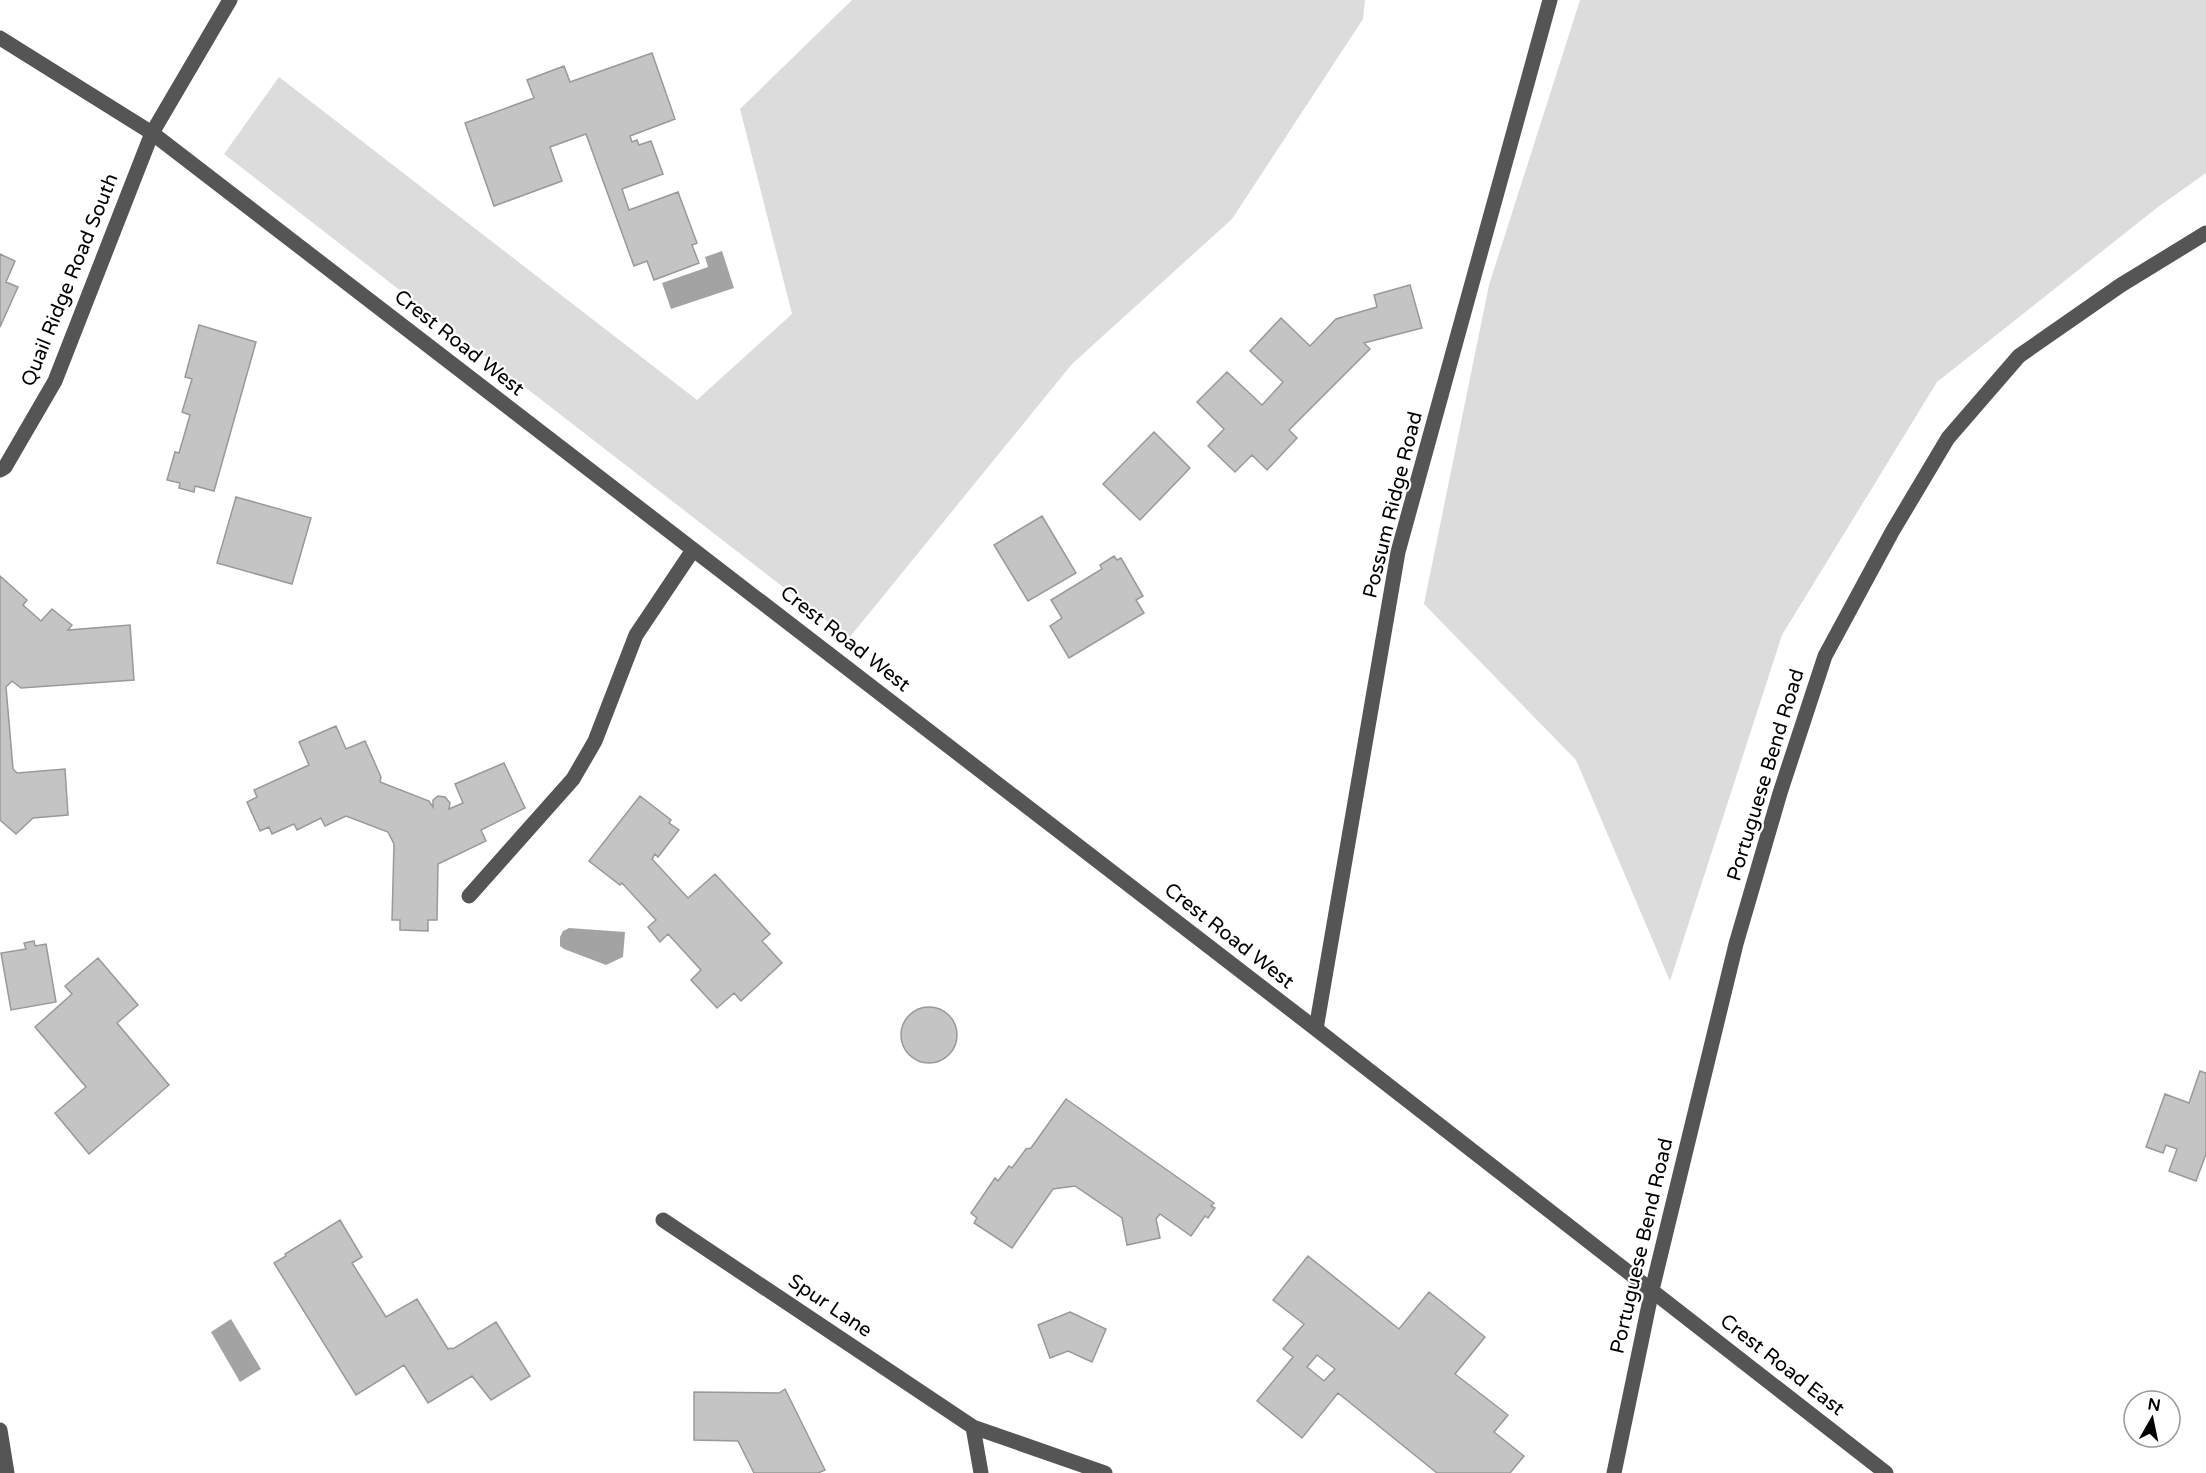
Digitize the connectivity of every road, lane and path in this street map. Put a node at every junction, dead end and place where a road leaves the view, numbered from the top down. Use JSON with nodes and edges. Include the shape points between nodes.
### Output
{"nodes":[{"id":1,"x":230,"y":0,"type":"edge"},
{"id":2,"x":1550,"y":0,"type":"edge"},
{"id":3,"x":0,"y":38,"type":"edge"},
{"id":4,"x":152,"y":133,"type":"junction"},
{"id":5,"x":2206,"y":233,"type":"edge"},
{"id":6,"x":0,"y":470,"type":"edge"},
{"id":7,"x":693,"y":550,"type":"junction"},
{"id":8,"x":469,"y":896,"type":"dead end"},
{"id":9,"x":1316,"y":1029,"type":"junction"},
{"id":10,"x":663,"y":1220,"type":"dead end"},
{"id":11,"x":1652,"y":1290,"type":"junction"},
{"id":12,"x":973,"y":1427,"type":"junction"},
{"id":13,"x":0,"y":1430,"type":"edge"},
{"id":14,"x":7,"y":1473,"type":"edge"},
{"id":15,"x":981,"y":1473,"type":"edge"},
{"id":16,"x":1105,"y":1473,"type":"edge"},
{"id":17,"x":1614,"y":1473,"type":"edge"},
{"id":18,"x":1886,"y":1473,"type":"edge"}],
"edges":[{"from":1,"to":4,"type":"street","name":"Quail Ridge Road South"},
{"from":2,"to":9,"type":"street","name":"Possum Ridge Road","via":[[1398,552]]},
{"from":3,"to":4,"type":"street","name":"Crest Road West"},
{"from":4,"to":6,"type":"street","name":"Quail Ridge Road South","via":[[54,381]]},
{"from":4,"to":7,"type":"street","name":"Crest Road West"},
{"from":5,"to":11,"type":"street","name":"Portuguese Bend Road","via":[[2121,285],[2019,356],[1948,438],[1892,531],[1825,656],[1736,944]]},
{"from":7,"to":8,"type":"street","via":[[636,635],[596,741],[573,779]]},
{"from":7,"to":9,"type":"street","name":"Crest Road West"},
{"from":9,"to":11,"type":"street","name":"Crest Road West"},
{"from":10,"to":12,"type":"street","name":"Spur Lane"},
{"from":11,"to":17,"type":"street","name":"Portuguese Bend Road"},
{"from":11,"to":18,"type":"street","name":"Crest Road East"},
{"from":12,"to":15,"type":"street"},
{"from":12,"to":16,"type":"street","name":"Spur Lane"},
{"from":13,"to":14,"type":"street"}]}
